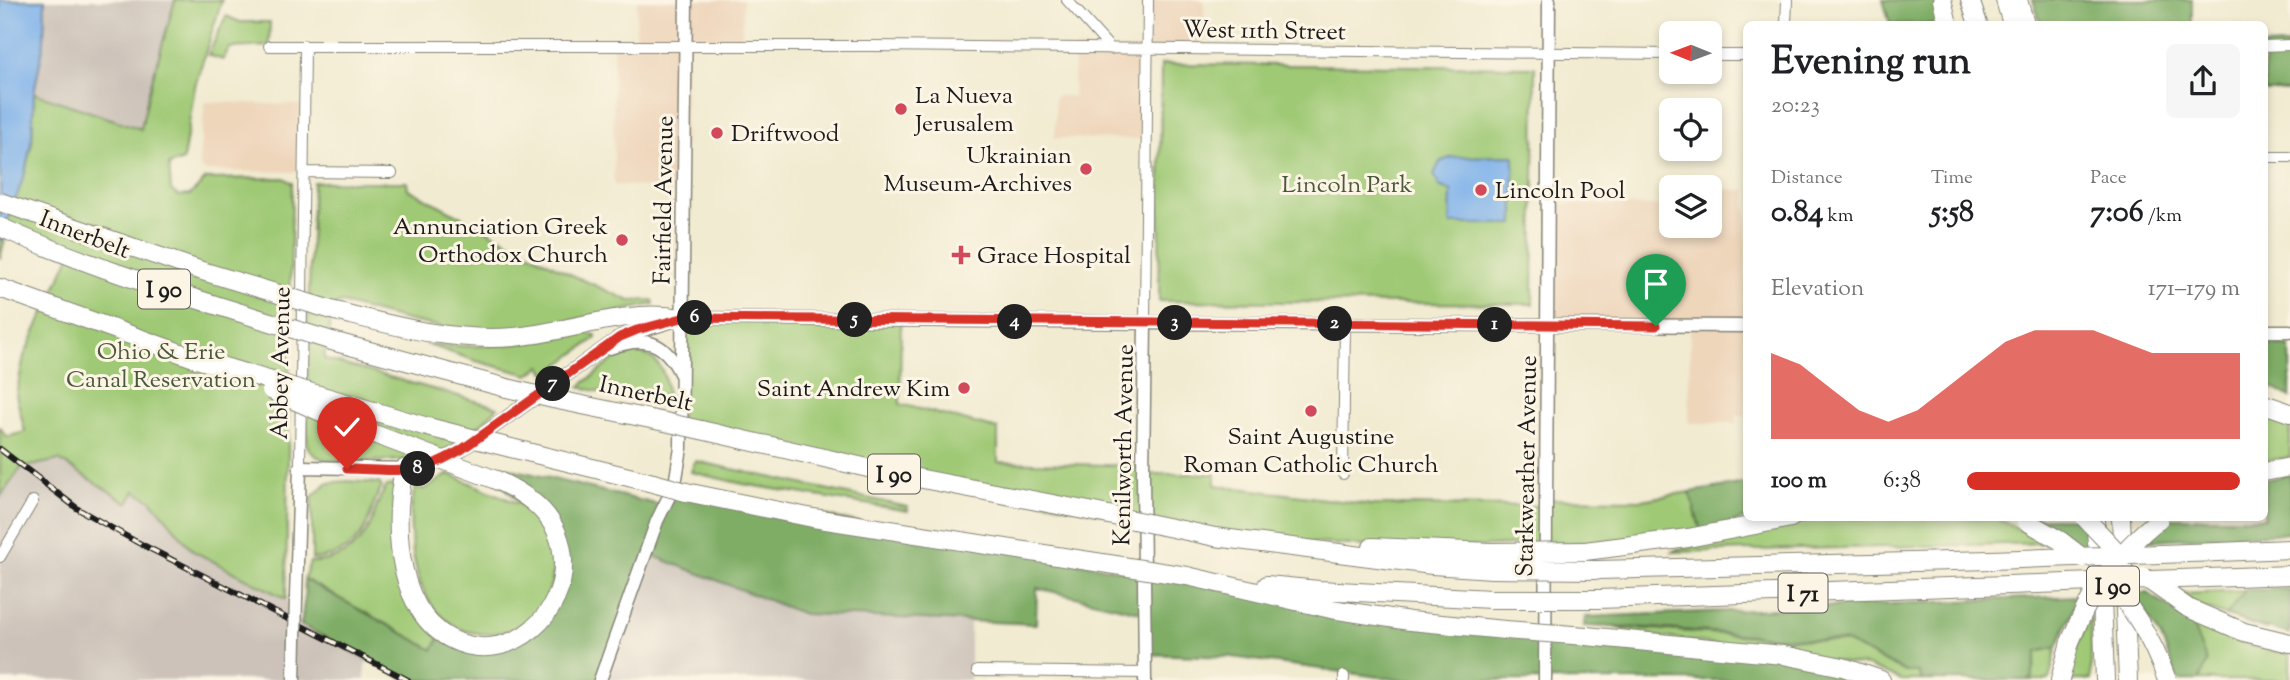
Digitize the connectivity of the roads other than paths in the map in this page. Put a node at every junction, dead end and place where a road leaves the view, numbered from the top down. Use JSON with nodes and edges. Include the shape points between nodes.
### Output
{"nodes":[{"id":1,"x":686,"y":0,"type":"edge"},
{"id":2,"x":1067,"y":0,"type":"edge"},
{"id":3,"x":1148,"y":0,"type":"edge"},
{"id":4,"x":1549,"y":0,"type":"edge"},
{"id":5,"x":1787,"y":0,"type":"edge"},
{"id":6,"x":1942,"y":0,"type":"edge"},
{"id":7,"x":1970,"y":0,"type":"edge"},
{"id":8,"x":2005,"y":0,"type":"edge"},
{"id":9,"x":2018,"y":0,"type":"edge"},
{"id":10,"x":1786,"y":21,"type":"edge"},
{"id":11,"x":1947,"y":21,"type":"edge"},
{"id":12,"x":1977,"y":21,"type":"edge"},
{"id":13,"x":2011,"y":21,"type":"edge"},
{"id":14,"x":2024,"y":21,"type":"edge"},
{"id":15,"x":2290,"y":45,"type":"edge"},
{"id":16,"x":269,"y":46,"type":"dead end"},
{"id":17,"x":685,"y":46,"type":"junction"},
{"id":18,"x":2268,"y":46,"type":"edge"},
{"id":19,"x":305,"y":47,"type":"junction"},
{"id":20,"x":1111,"y":49,"type":"junction"},
{"id":21,"x":1147,"y":50,"type":"junction"},
{"id":22,"x":1548,"y":54,"type":"junction"},
{"id":23,"x":1659,"y":54,"type":"edge"},
{"id":24,"x":1722,"y":55,"type":"edge"},
{"id":25,"x":1743,"y":55,"type":"edge"},
{"id":26,"x":2268,"y":157,"type":"edge"},
{"id":27,"x":2290,"y":157,"type":"edge"},
{"id":28,"x":304,"y":173,"type":"junction"},
{"id":29,"x":392,"y":173,"type":"dead end"},
{"id":30,"x":0,"y":202,"type":"edge"},
{"id":31,"x":0,"y":227,"type":"edge"},
{"id":32,"x":0,"y":288,"type":"edge"},
{"id":33,"x":682,"y":318,"type":"junction"},
{"id":34,"x":1145,"y":323,"type":"junction"},
{"id":35,"x":1345,"y":324,"type":"junction"},
{"id":36,"x":1548,"y":325,"type":"junction"},
{"id":37,"x":1743,"y":326,"type":"edge"},
{"id":38,"x":2268,"y":331,"type":"edge"},
{"id":39,"x":2290,"y":331,"type":"edge"},
{"id":40,"x":197,"y":359,"type":"junction"},
{"id":41,"x":573,"y":369,"type":"junction"},
{"id":42,"x":682,"y":378,"type":"junction"},
{"id":43,"x":2268,"y":405,"type":"edge"},
{"id":44,"x":2290,"y":413,"type":"edge"},
{"id":45,"x":300,"y":467,"type":"junction"},
{"id":46,"x":2290,"y":467,"type":"edge"},
{"id":47,"x":404,"y":470,"type":"junction"},
{"id":48,"x":2268,"y":471,"type":"edge"},
{"id":49,"x":1343,"y":474,"type":"dead end"},
{"id":50,"x":33,"y":501,"type":"dead end"},
{"id":51,"x":1776,"y":521,"type":"edge"},
{"id":52,"x":2024,"y":521,"type":"edge"},
{"id":53,"x":2087,"y":521,"type":"edge"},
{"id":54,"x":2095,"y":521,"type":"edge"},
{"id":55,"x":2121,"y":521,"type":"edge"},
{"id":56,"x":2157,"y":521,"type":"edge"},
{"id":57,"x":2290,"y":549,"type":"edge"},
{"id":58,"x":0,"y":557,"type":"edge"},
{"id":59,"x":1492,"y":560,"type":"junction"},
{"id":60,"x":2290,"y":575,"type":"edge"},
{"id":61,"x":1187,"y":576,"type":"junction"},
{"id":62,"x":2290,"y":643,"type":"edge"},
{"id":63,"x":977,"y":671,"type":"dead end"},
{"id":64,"x":1145,"y":676,"type":"edge"},
{"id":65,"x":294,"y":680,"type":"edge"},
{"id":66,"x":600,"y":680,"type":"edge"},
{"id":67,"x":1545,"y":680,"type":"edge"},
{"id":68,"x":1881,"y":680,"type":"edge"},
{"id":69,"x":2060,"y":680,"type":"edge"},
{"id":70,"x":2105,"y":680,"type":"edge"},
{"id":71,"x":2127,"y":680,"type":"edge"},
{"id":72,"x":2167,"y":680,"type":"edge"}],
"edges":[{"from":1,"to":17,"type":"street","name":"Fairfield Avenue"},
{"from":2,"to":20,"type":"street"},
{"from":3,"to":21,"type":"street","name":"Kenilworth Avenue"},
{"from":4,"to":22,"type":"street","name":"Starkweather Avenue"},
{"from":5,"to":10,"type":"street"},
{"from":6,"to":11,"type":"highway"},
{"from":7,"to":12,"type":"highway"},
{"from":8,"to":13,"type":"highway"},
{"from":9,"to":14,"type":"highway"},
{"from":15,"to":18,"type":"street"},
{"from":16,"to":19,"type":"street","name":"West 11th Street"},
{"from":17,"to":19,"type":"street","name":"West 11th Street"},
{"from":17,"to":20,"type":"street","name":"West 11th Street"},
{"from":17,"to":33,"type":"street","name":"Fairfield Avenue"},
{"from":19,"to":28,"type":"street","name":"Abbey Avenue"},
{"from":20,"to":21,"type":"street","name":"West 11th Street"},
{"from":21,"to":22,"type":"street","name":"West 11th Street"},
{"from":21,"to":34,"type":"street","name":"Kenilworth Avenue"},
{"from":22,"to":23,"type":"street","name":"West 11th Street"},
{"from":22,"to":36,"type":"street","name":"Starkweather Avenue"},
{"from":24,"to":25,"type":"street"},
{"from":26,"to":27,"type":"street"},
{"from":28,"to":29,"type":"street"},
{"from":28,"to":45,"type":"street","name":"Abbey Avenue"},
{"from":30,"to":33,"type":"highway","bridge":true,"via":[[200,270],[428,334],[491,338],[644,314]]},
{"from":31,"to":59,"type":"highway","name":"Innerbelt","number":"I 90","bridge":true,"via":[[130,278],[332,341],[553,399],[881,471],[1215,537]]},
{"from":32,"to":40,"type":"highway"},
{"from":33,"to":34,"type":"street"},
{"from":33,"to":41,"type":"street","via":[[620,337]]},
{"from":33,"to":42,"type":"street","name":"Fairfield Avenue"},
{"from":34,"to":35,"type":"street"},
{"from":34,"to":64,"type":"street","name":"Kenilworth Avenue"},
{"from":35,"to":36,"type":"street"},
{"from":35,"to":49,"type":"street"},
{"from":36,"to":37,"type":"street"},
{"from":36,"to":67,"type":"street","name":"Starkweather Avenue"},
{"from":38,"to":39,"type":"street"},
{"from":40,"to":47,"type":"highway","bridge":true,"via":[[353,426],[496,480],[535,503],[554,525],[563,553],[563,580],[550,611],[533,628],[508,642],[475,646],[442,633],[426,618],[414,602],[401,563]]},
{"from":40,"to":61,"type":"highway","bridge":true,"via":[[424,426],[686,492],[813,517]]},
{"from":41,"to":42,"type":"street","via":[[616,346],[646,342],[669,355]]},
{"from":41,"to":47,"type":"street","via":[[461,450],[427,466]]},
{"from":42,"to":66,"type":"street","name":"Fairfield Avenue","via":[[681,448],[675,485],[657,521]]},
{"from":43,"to":44,"type":"highway"},
{"from":45,"to":47,"type":"street"},
{"from":45,"to":65,"type":"street","name":"Abbey Avenue","bridge":true},
{"from":46,"to":48,"type":"highway"},
{"from":50,"to":58,"type":"street"},
{"from":51,"to":59,"type":"highway","number":"I 90","bridge":true,"via":[[1688,538]]},
{"from":52,"to":72,"type":"highway","number":"I 90","bridge":true,"via":[[2061,541],[2111,584],[2144,628]]},
{"from":53,"to":62,"type":"highway","bridge":true,"via":[[2135,569],[2188,608],[2244,632]]},
{"from":54,"to":70,"type":"highway"},
{"from":55,"to":71,"type":"highway"},
{"from":56,"to":69,"type":"highway","bridge":true,"via":[[2108,570],[2079,620]]},
{"from":57,"to":59,"type":"highway","number":"I 71","bridge":true,"via":[[1598,570]]},
{"from":60,"to":61,"type":"highway","number":"I 71","bridge":true,"via":[[1598,599],[1319,590]]},
{"from":61,"to":68,"type":"highway","bridge":true,"via":[[1331,609],[1410,621],[1783,654]]},
{"from":63,"to":64,"type":"street"}]}
